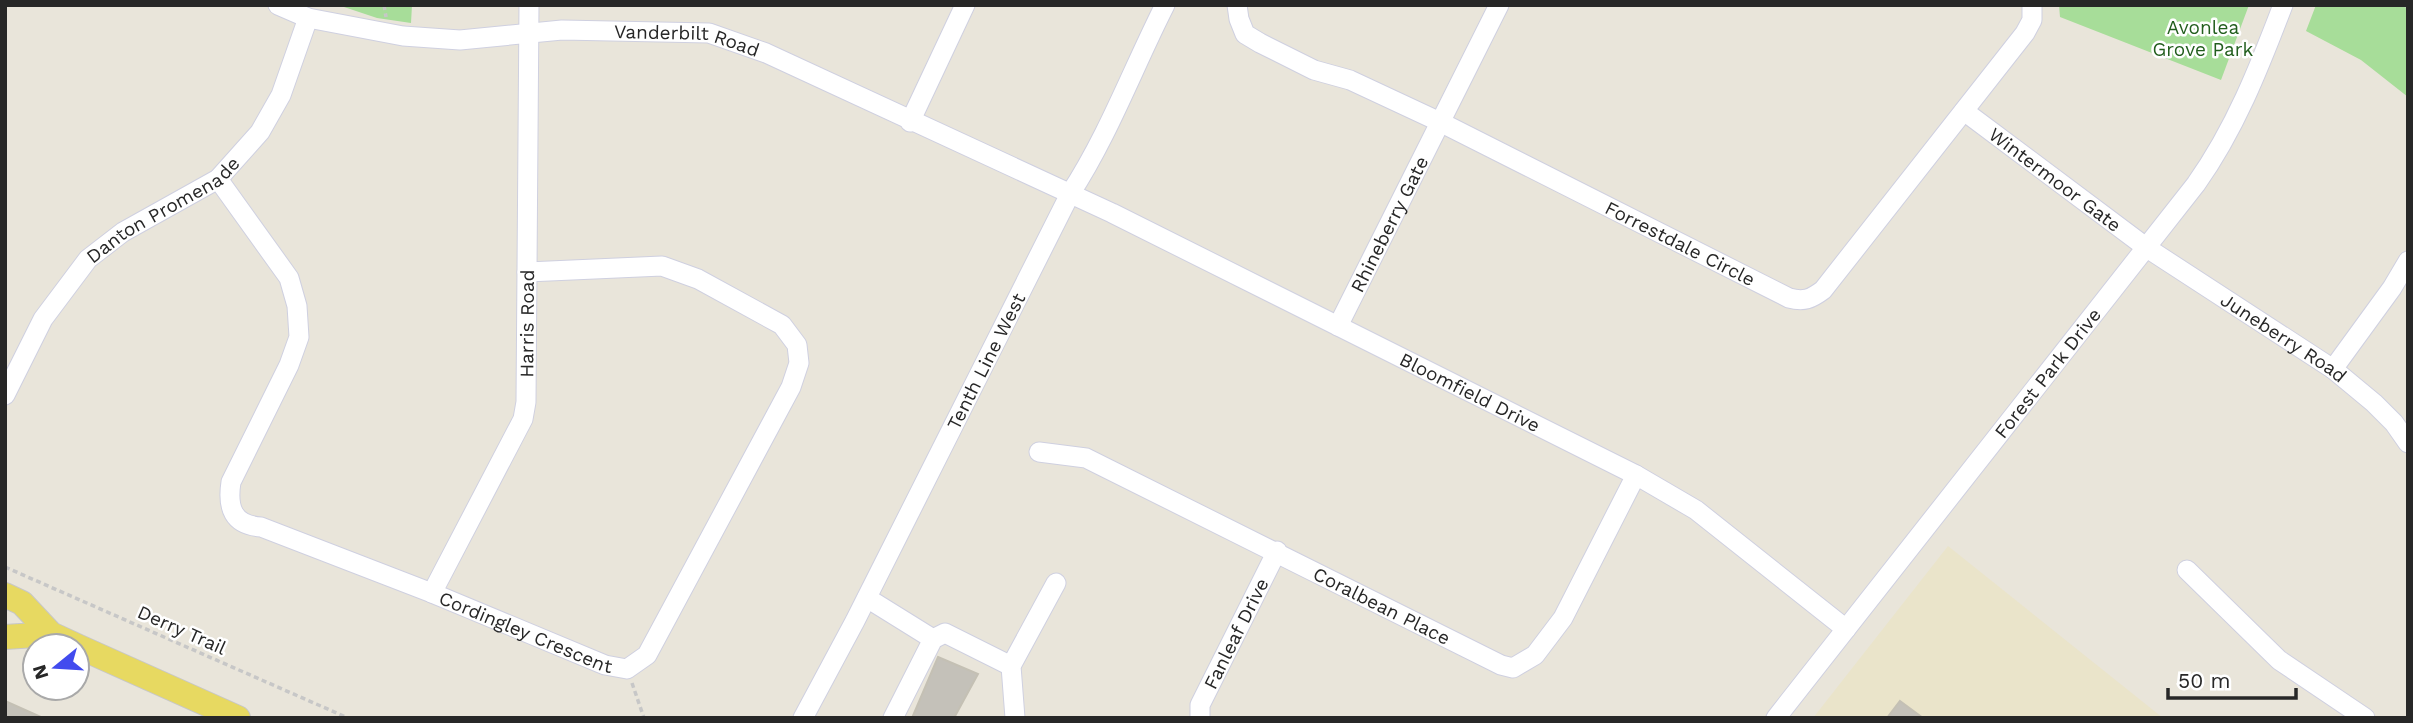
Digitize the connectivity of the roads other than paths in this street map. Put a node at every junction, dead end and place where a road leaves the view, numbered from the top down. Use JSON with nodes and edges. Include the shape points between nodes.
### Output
{"nodes":[{"id":1,"x":278,"y":5,"type":"edge"},
{"id":2,"x":529,"y":5,"type":"edge"},
{"id":3,"x":965,"y":5,"type":"edge"},
{"id":4,"x":1165,"y":5,"type":"edge"},
{"id":5,"x":1237,"y":5,"type":"edge"},
{"id":6,"x":1499,"y":5,"type":"edge"},
{"id":7,"x":2032,"y":5,"type":"edge"},
{"id":8,"x":2283,"y":5,"type":"edge"},
{"id":9,"x":308,"y":18,"type":"junction"},
{"id":10,"x":530,"y":32,"type":"junction"},
{"id":11,"x":1965,"y":111,"type":"junction"},
{"id":12,"x":911,"y":122,"type":"junction"},
{"id":13,"x":1440,"y":122,"type":"junction"},
{"id":14,"x":218,"y":179,"type":"junction"},
{"id":15,"x":1070,"y":194,"type":"junction"},
{"id":16,"x":2147,"y":248,"type":"junction"},
{"id":17,"x":2408,"y":261,"type":"edge"},
{"id":18,"x":527,"y":272,"type":"junction"},
{"id":19,"x":1338,"y":326,"type":"junction"},
{"id":20,"x":2333,"y":369,"type":"junction"},
{"id":21,"x":5,"y":395,"type":"edge"},
{"id":22,"x":2408,"y":443,"type":"edge"},
{"id":23,"x":1039,"y":452,"type":"dead end"},
{"id":24,"x":1636,"y":475,"type":"junction"},
{"id":25,"x":1277,"y":551,"type":"junction"},
{"id":26,"x":2187,"y":570,"type":"dead end"},
{"id":27,"x":1056,"y":583,"type":"dead end"},
{"id":28,"x":432,"y":593,"type":"junction"},
{"id":29,"x":5,"y":595,"type":"edge"},
{"id":30,"x":866,"y":598,"type":"junction"},
{"id":31,"x":1846,"y":629,"type":"junction"},
{"id":32,"x":49,"y":632,"type":"edge"},
{"id":33,"x":933,"y":639,"type":"junction"},
{"id":34,"x":91,"y":652,"type":"edge"},
{"id":35,"x":1012,"y":666,"type":"junction"},
{"id":36,"x":238,"y":718,"type":"edge"},
{"id":37,"x":803,"y":718,"type":"edge"},
{"id":38,"x":893,"y":718,"type":"edge"},
{"id":39,"x":1015,"y":718,"type":"edge"},
{"id":40,"x":1200,"y":718,"type":"edge"},
{"id":41,"x":1776,"y":718,"type":"edge"},
{"id":42,"x":2365,"y":718,"type":"edge"}],
"edges":[{"from":1,"to":9,"type":"street","name":"Vanderbilt Road"},
{"from":2,"to":10,"type":"street","name":"Harris Road"},
{"from":3,"to":12,"type":"street"},
{"from":4,"to":15,"type":"street","name":"Tenth Line West","via":[[1124,96]]},
{"from":5,"to":13,"type":"street","name":"Forrestdale Circle","via":[[1245,34],[1260,43]]},
{"from":6,"to":13,"type":"street","name":"Rhineberry Gate"},
{"from":7,"to":11,"type":"street","name":"Forrestdale Circle","via":[[2032,20],[2025,33]]},
{"from":8,"to":16,"type":"street","name":"Forest Park Drive","via":[[2225,139]]},
{"from":9,"to":10,"type":"street","name":"Vanderbilt Road","via":[[437,39]]},
{"from":9,"to":14,"type":"street","name":"Danton Promenade","via":[[281,95],[260,131]]},
{"from":10,"to":12,"type":"street","name":"Vanderbilt Road","via":[[709,33],[766,53]]},
{"from":10,"to":18,"type":"street","name":"Harris Road"},
{"from":11,"to":13,"type":"street","name":"Forrestdale Circle","via":[[1823,290],[1802,301]]},
{"from":11,"to":16,"type":"street","name":"Wintermoor Gate"},
{"from":12,"to":15,"type":"street","name":"Vanderbilt Road"},
{"from":13,"to":19,"type":"street","name":"Rhineberry Gate"},
{"from":14,"to":21,"type":"street","name":"Danton Promenade","via":[[123,232],[88,259],[43,320]]},
{"from":14,"to":28,"type":"street","name":"Cordingley Crescent","via":[[289,278],[299,337],[231,482],[228,499],[232,512],[247,526],[261,527]]},
{"from":15,"to":19,"type":"street","name":"Bloomfield Drive"},
{"from":15,"to":30,"type":"street","name":"Tenth Line West"},
{"from":16,"to":20,"type":"street","name":"Juneberry Road"},
{"from":16,"to":31,"type":"street","name":"Forest Park Drive"},
{"from":17,"to":20,"type":"street"},
{"from":18,"to":28,"type":"street","name":"Harris Road","via":[[523,419]]},
{"from":18,"to":28,"type":"street","name":"Cordingley Crescent","via":[[662,266],[698,279],[782,325],[797,345],[799,363],[791,387],[648,655],[628,669],[605,666]]},
{"from":19,"to":24,"type":"street","name":"Bloomfield Drive"},
{"from":20,"to":22,"type":"street","name":"Juneberry Road","via":[[2374,403]]},
{"from":23,"to":25,"type":"street","name":"Coralbean Place","via":[[1086,458]]},
{"from":24,"to":25,"type":"street","name":"Coralbean Place","via":[[1563,618],[1535,655],[1513,668]]},
{"from":24,"to":31,"type":"street","name":"Bloomfield Drive","via":[[1696,510]]},
{"from":25,"to":40,"type":"street","name":"Fanleaf Drive","via":[[1200,705]]},
{"from":26,"to":42,"type":"street","via":[[2280,660]]},
{"from":27,"to":35,"type":"street"},
{"from":29,"to":32,"type":"main road","via":[[22,603]]},
{"from":30,"to":33,"type":"street"},
{"from":30,"to":37,"type":"street","name":"Tenth Line West"},
{"from":31,"to":41,"type":"street","name":"Forest Park Drive"},
{"from":33,"to":35,"type":"street","via":[[945,633]]},
{"from":33,"to":38,"type":"street"},
{"from":34,"to":36,"type":"main road"},
{"from":35,"to":39,"type":"street"}]}
